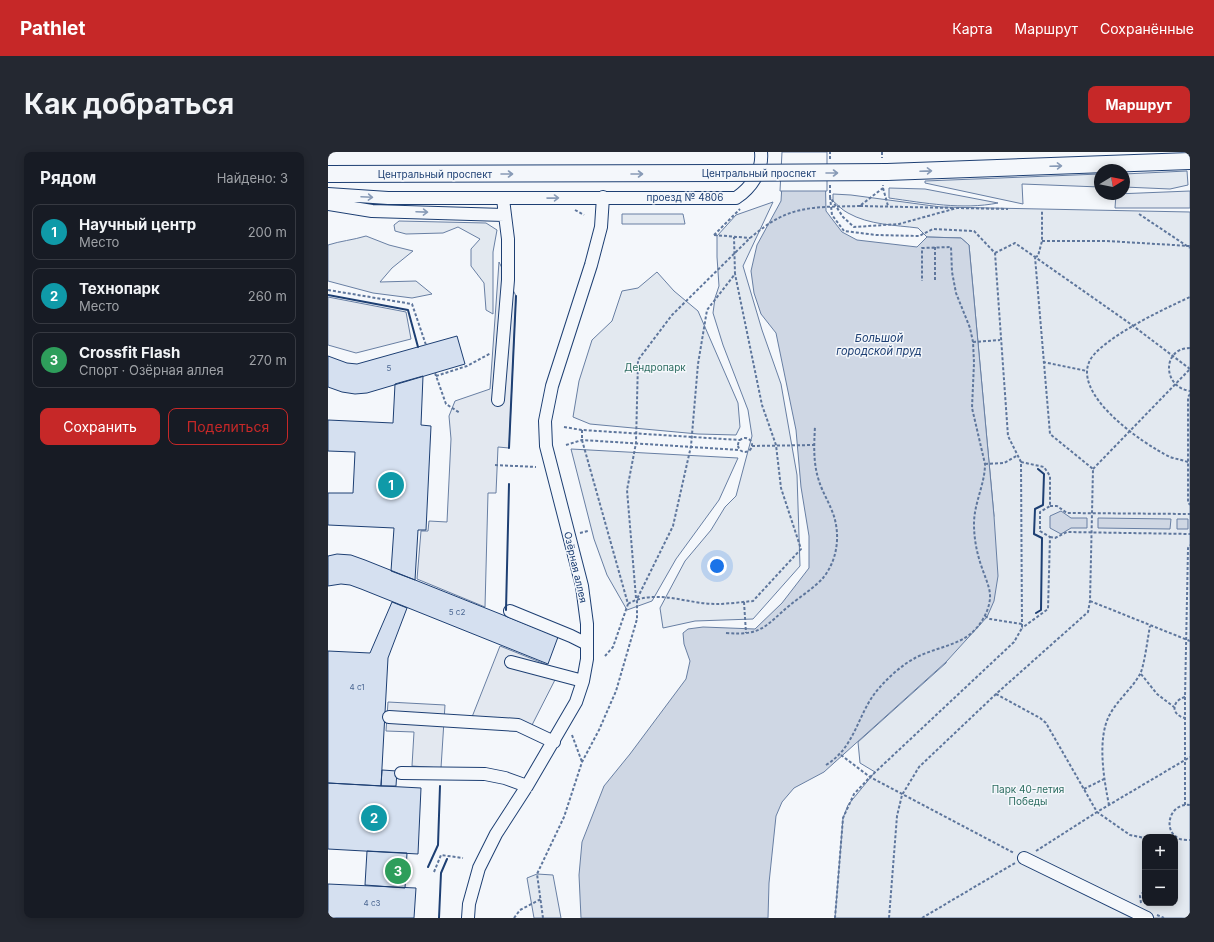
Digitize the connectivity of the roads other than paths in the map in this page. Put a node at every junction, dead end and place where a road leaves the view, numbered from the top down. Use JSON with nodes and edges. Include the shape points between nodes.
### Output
{"nodes":[{"id":1,"x":761,"y":152,"type":"edge"},
{"id":2,"x":1190,"y":161,"type":"edge"},
{"id":3,"x":328,"y":174,"type":"edge"},
{"id":4,"x":328,"y":194,"type":"edge"},
{"id":5,"x":603,"y":197,"type":"junction"},
{"id":6,"x":503,"y":199,"type":"junction"},
{"id":7,"x":328,"y":204,"type":"edge"},
{"id":8,"x":504,"y":214,"type":"junction"},
{"id":9,"x":498,"y":400,"type":"dead end"},
{"id":10,"x":510,"y":611,"type":"dead end"},
{"id":11,"x":587,"y":644,"type":"junction"},
{"id":12,"x":511,"y":662,"type":"dead end"},
{"id":13,"x":583,"y":681,"type":"junction"},
{"id":14,"x":388,"y":717,"type":"dead end"},
{"id":15,"x":554,"y":742,"type":"junction"},
{"id":16,"x":401,"y":773,"type":"dead end"},
{"id":17,"x":527,"y":786,"type":"junction"},
{"id":18,"x":1024,"y":858,"type":"road end"},
{"id":19,"x":468,"y":918,"type":"edge"},
{"id":20,"x":1147,"y":918,"type":"edge"}],
"edges":[{"from":1,"to":5,"type":"street","name":"проезд № 4806","via":[[756,177],[736,198]]},
{"from":3,"to":2,"type":"main road","name":"Центральный проспект","one_way":true,"bridge":true,"via":[[887,172]]},
{"from":4,"to":6,"type":"street","name":"проезд № 4806","one_way":true,"via":[[388,198]]},
{"from":6,"to":5,"type":"street","name":"проезд № 4806","one_way":true},
{"from":5,"to":11,"type":"street","name":"Озёрная аллея","via":[[601,227],[552,386],[545,421],[546,446],[582,586],[588,624]]},
{"from":6,"to":8,"type":"street"},
{"from":7,"to":8,"type":"street","one_way":true,"via":[[372,210]]},
{"from":8,"to":9,"type":"street","via":[[508,239],[508,280]]},
{"from":10,"to":11,"type":"street"},
{"from":11,"to":13,"type":"street","name":"Озёрная аллея"},
{"from":12,"to":13,"type":"street"},
{"from":13,"to":15,"type":"street","name":"Озёрная аллея","via":[[576,702]]},
{"from":14,"to":15,"type":"street","via":[[518,725]]},
{"from":15,"to":17,"type":"street","name":"Озёрная аллея"},
{"from":16,"to":17,"type":"street","via":[[486,774]]},
{"from":17,"to":19,"type":"street","name":"Озёрная аллея","via":[[496,834],[479,868],[469,904]]},
{"from":18,"to":20,"type":"street"}]}
